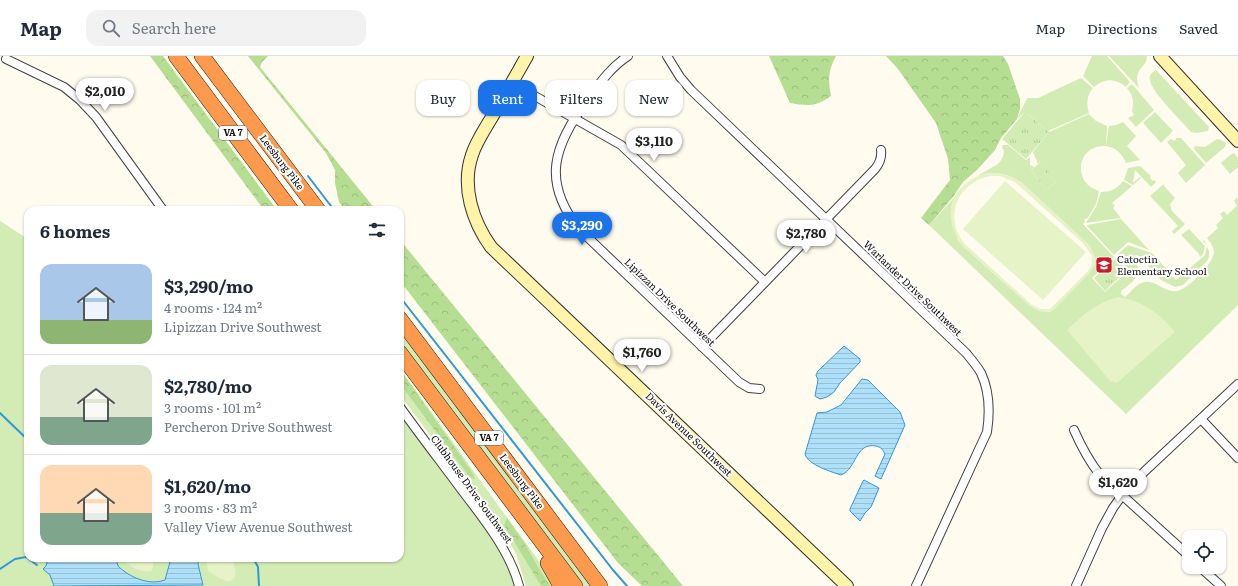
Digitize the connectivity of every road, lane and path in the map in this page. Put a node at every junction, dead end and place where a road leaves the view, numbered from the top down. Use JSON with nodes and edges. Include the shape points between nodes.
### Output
{"nodes":[{"id":1,"x":176,"y":56,"type":"edge"},
{"id":2,"x":202,"y":56,"type":"edge"},
{"id":3,"x":526,"y":56,"type":"edge"},
{"id":4,"x":628,"y":56,"type":"edge"},
{"id":5,"x":667,"y":56,"type":"edge"},
{"id":6,"x":1160,"y":56,"type":"edge"},
{"id":7,"x":6,"y":60,"type":"dead end"},
{"id":8,"x":513,"y":80,"type":"edge"},
{"id":9,"x":537,"y":97,"type":"edge"},
{"id":10,"x":493,"y":116,"type":"edge"},
{"id":11,"x":574,"y":118,"type":"junction"},
{"id":12,"x":1238,"y":142,"type":"edge"},
{"id":13,"x":881,"y":150,"type":"dead end"},
{"id":14,"x":160,"y":206,"type":"edge"},
{"id":15,"x":288,"y":206,"type":"edge"},
{"id":16,"x":315,"y":206,"type":"edge"},
{"id":17,"x":826,"y":219,"type":"junction"},
{"id":18,"x":765,"y":282,"type":"junction"},
{"id":19,"x":404,"y":324,"type":"edge"},
{"id":20,"x":702,"y":347,"type":"junction"},
{"id":21,"x":404,"y":358,"type":"edge"},
{"id":22,"x":1238,"y":384,"type":"edge"},
{"id":23,"x":760,"y":389,"type":"dead end"},
{"id":24,"x":404,"y":412,"type":"edge"},
{"id":25,"x":1202,"y":419,"type":"junction"},
{"id":26,"x":1074,"y":430,"type":"dead end"},
{"id":27,"x":1238,"y":458,"type":"edge"},
{"id":28,"x":1122,"y":494,"type":"junction"},
{"id":29,"x":511,"y":500,"type":"junction"},
{"id":30,"x":1182,"y":550,"type":"edge"},
{"id":31,"x":577,"y":556,"type":"junction"},
{"id":32,"x":1207,"y":574,"type":"edge"},
{"id":33,"x":519,"y":586,"type":"edge"},
{"id":34,"x":561,"y":586,"type":"edge"},
{"id":35,"x":575,"y":586,"type":"edge"},
{"id":36,"x":600,"y":586,"type":"edge"},
{"id":37,"x":606,"y":586,"type":"edge"},
{"id":38,"x":848,"y":586,"type":"edge"},
{"id":39,"x":916,"y":586,"type":"edge"},
{"id":40,"x":1076,"y":586,"type":"edge"},
{"id":41,"x":1220,"y":586,"type":"edge"}],
"edges":[{"from":1,"to":15,"type":"highway","number":"VA 7"},
{"from":2,"to":16,"type":"highway","name":"Leesburg Pike","number":"VA 7"},
{"from":3,"to":8,"type":"street","name":"Davis Avenue Southwest"},
{"from":4,"to":11,"type":"street","name":"Lipizzan Drive Southwest","via":[[600,82]]},
{"from":5,"to":17,"type":"street","name":"Warlander Drive Southwest","via":[[691,90]]},
{"from":6,"to":12,"type":"street"},
{"from":7,"to":14,"type":"street","via":[[64,86],[80,100],[100,121]]},
{"from":9,"to":11,"type":"street"},
{"from":10,"to":38,"type":"street","name":"Davis Avenue Southwest","via":[[470,160],[468,176],[474,215],[491,247]]},
{"from":11,"to":18,"type":"street","via":[[621,145]]},
{"from":11,"to":20,"type":"street","name":"Lipizzan Drive Southwest","via":[[562,142],[555,170],[556,188],[569,218]]},
{"from":13,"to":17,"type":"street","via":[[880,163]]},
{"from":17,"to":18,"type":"street"},
{"from":17,"to":39,"type":"street","name":"Warlander Drive Southwest","via":[[966,353],[980,372],[989,398],[987,432]]},
{"from":18,"to":20,"type":"street"},
{"from":19,"to":31,"type":"highway","name":"Leesburg Pike","number":"VA 7"},
{"from":20,"to":23,"type":"street","name":"Lipizzan Drive Southwest","via":[[739,382],[749,388]]},
{"from":21,"to":29,"type":"highway","name":"Leesburg Pike","number":"VA 7"},
{"from":22,"to":25,"type":"street"},
{"from":24,"to":33,"type":"street","name":"Clubhouse Drive Southwest","via":[[504,550]]},
{"from":25,"to":27,"type":"street"},
{"from":25,"to":28,"type":"street"},
{"from":26,"to":28,"type":"street","via":[[1091,464]]},
{"from":28,"to":30,"type":"street"},
{"from":28,"to":40,"type":"street","via":[[1102,528]]},
{"from":29,"to":34,"type":"highway"},
{"from":29,"to":35,"type":"highway","name":"Leesburg Pike","number":"VA 7"},
{"from":31,"to":36,"type":"highway","name":"Leesburg Pike","number":"VA 7"},
{"from":31,"to":37,"type":"highway"},
{"from":32,"to":41,"type":"street"}]}
